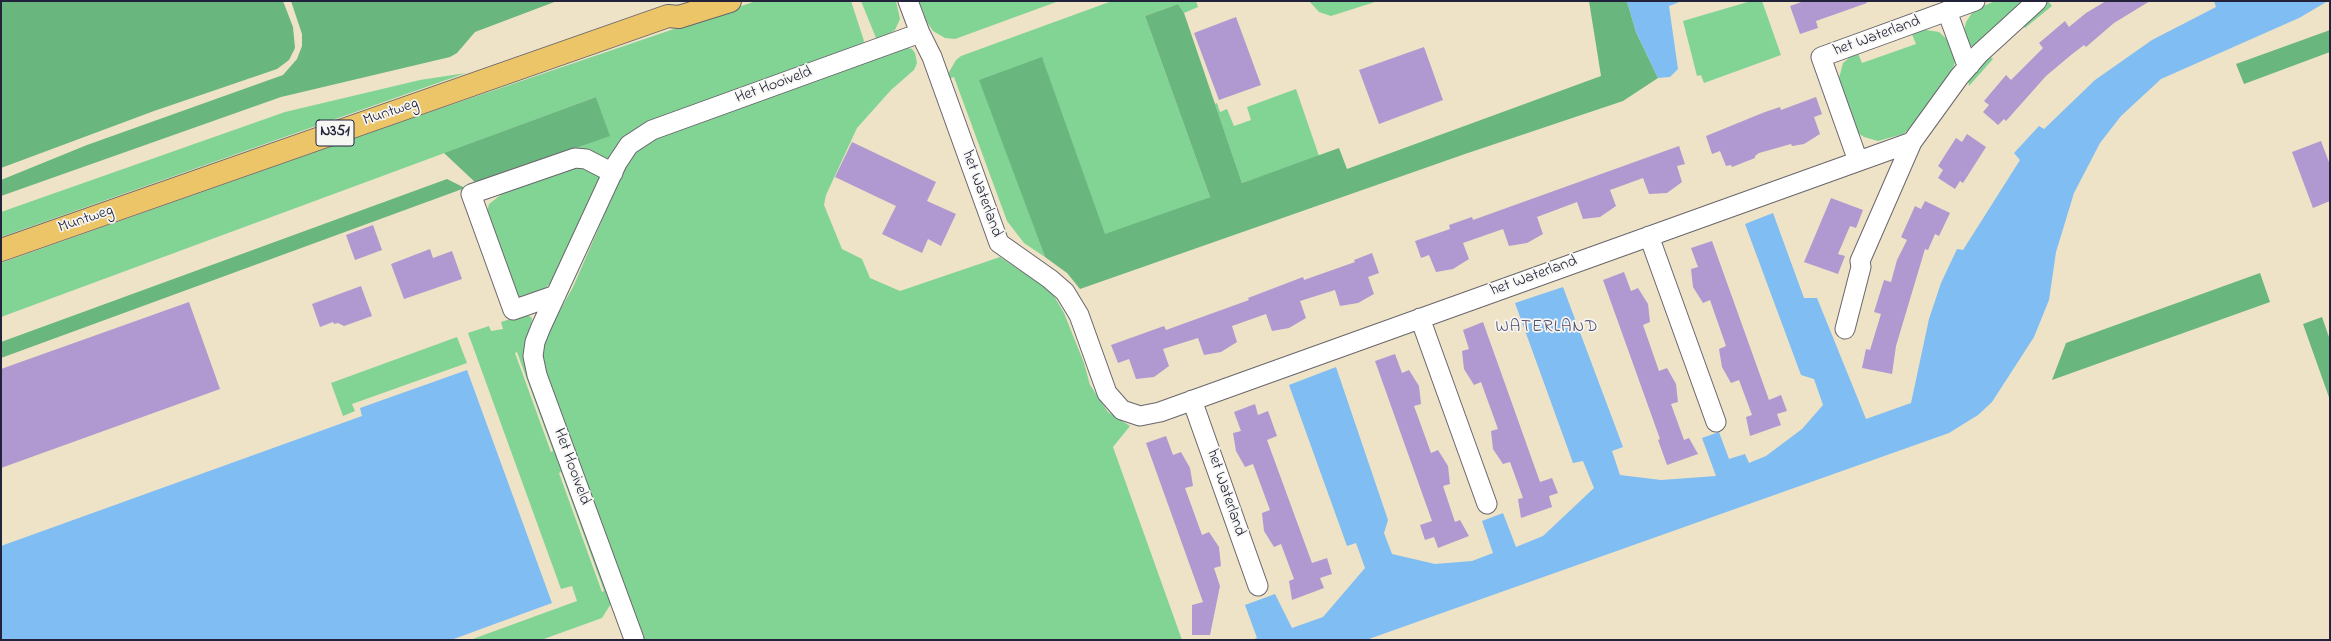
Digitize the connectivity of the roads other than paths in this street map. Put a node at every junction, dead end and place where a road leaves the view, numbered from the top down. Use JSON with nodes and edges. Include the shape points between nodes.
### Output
{"nodes":[{"id":1,"x":695,"y":1,"type":"edge"},
{"id":2,"x":730,"y":1,"type":"edge"},
{"id":3,"x":908,"y":1,"type":"edge"},
{"id":4,"x":1976,"y":1,"type":"edge"},
{"id":5,"x":2037,"y":1,"type":"edge"},
{"id":6,"x":1947,"y":11,"type":"junction"},
{"id":7,"x":668,"y":16,"type":"junction"},
{"id":8,"x":920,"y":33,"type":"junction"},
{"id":9,"x":1970,"y":65,"type":"junction"},
{"id":10,"x":1912,"y":142,"type":"junction"},
{"id":11,"x":1858,"y":161,"type":"junction"},
{"id":12,"x":613,"y":173,"type":"junction"},
{"id":13,"x":1649,"y":236,"type":"junction"},
{"id":14,"x":1,"y":250,"type":"edge"},
{"id":15,"x":556,"y":295,"type":"junction"},
{"id":16,"x":1420,"y":318,"type":"junction"},
{"id":17,"x":1844,"y":329,"type":"dead end"},
{"id":18,"x":1192,"y":400,"type":"junction"},
{"id":19,"x":1716,"y":422,"type":"dead end"},
{"id":20,"x":1487,"y":504,"type":"dead end"},
{"id":21,"x":1258,"y":586,"type":"dead end"},
{"id":22,"x":634,"y":638,"type":"dead end"}],
"edges":[{"from":1,"to":7,"type":"main road","name":"Muntweg","number":"N351","via":[[675,9]]},
{"from":2,"to":7,"type":"main road","name":"Muntweg","number":"N351","via":[[680,17]]},
{"from":3,"to":8,"type":"street"},
{"from":4,"to":6,"type":"street","name":"het Waterland"},
{"from":5,"to":9,"type":"street"},
{"from":6,"to":9,"type":"street","via":[[1965,60]]},
{"from":6,"to":11,"type":"street","name":"het Waterland","via":[[1821,57]]},
{"from":7,"to":14,"type":"main road","name":"Muntweg","number":"N351"},
{"from":8,"to":12,"type":"street","name":"Het Hooiveld","via":[[652,130],[629,145]]},
{"from":8,"to":18,"type":"street","name":"het Waterland","via":[[932,57],[999,243],[1050,278],[1068,296],[1079,315],[1111,399],[1122,410],[1140,416]]},
{"from":9,"to":10,"type":"street"},
{"from":10,"to":11,"type":"street","name":"het Waterland"},
{"from":10,"to":17,"type":"street","via":[[1860,261],[1861,267]]},
{"from":11,"to":13,"type":"street","name":"het Waterland"},
{"from":12,"to":15,"type":"street","name":"Het Hooiveld"},
{"from":12,"to":15,"type":"street","via":[[586,159],[575,158],[471,194],[513,310]]},
{"from":13,"to":16,"type":"street","name":"het Waterland"},
{"from":13,"to":19,"type":"street"},
{"from":15,"to":22,"type":"street","name":"Het Hooiveld","via":[[535,342],[535,366]]},
{"from":16,"to":18,"type":"street","name":"het Waterland"},
{"from":16,"to":20,"type":"street"},
{"from":18,"to":21,"type":"street","name":"het Waterland"}]}
